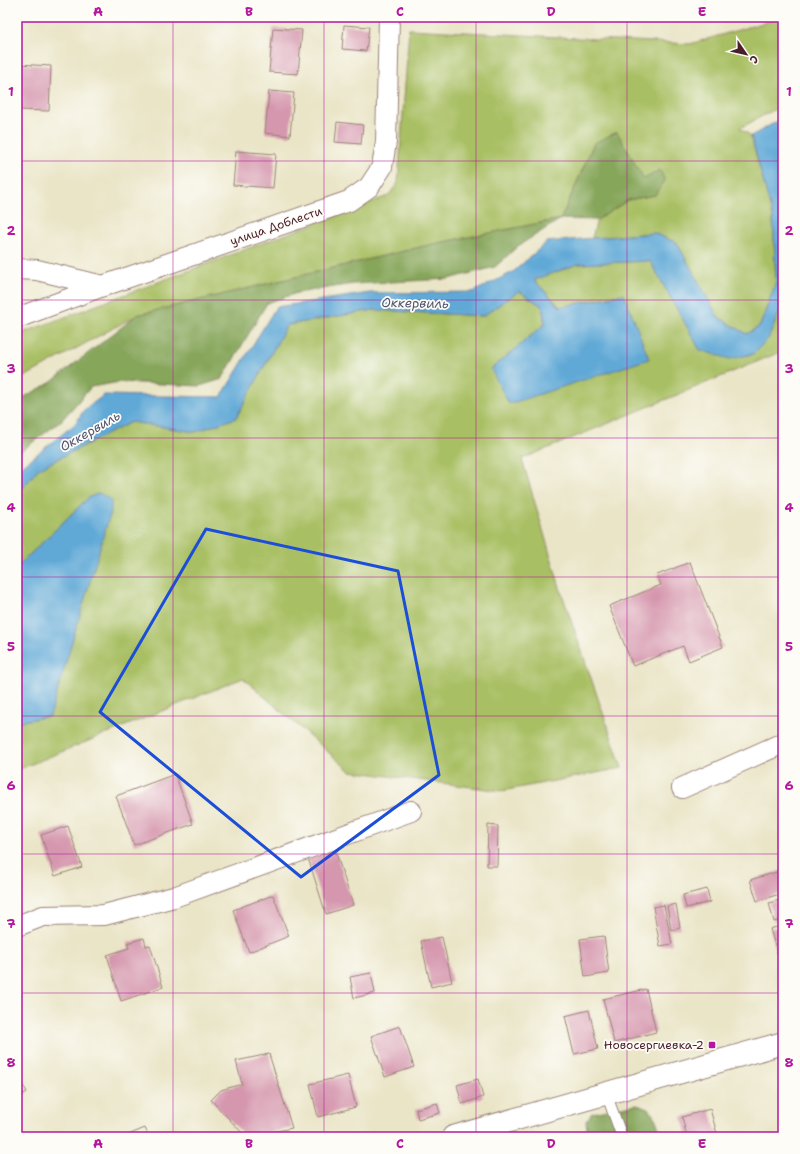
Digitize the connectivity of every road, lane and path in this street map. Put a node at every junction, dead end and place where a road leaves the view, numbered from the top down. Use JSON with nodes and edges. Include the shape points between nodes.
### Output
{"nodes":[{"id":1,"x":389,"y":17,"type":"edge"},
{"id":2,"x":17,"y":269,"type":"edge"},
{"id":3,"x":103,"y":286,"type":"junction"},
{"id":4,"x":17,"y":318,"type":"edge"},
{"id":5,"x":783,"y":743,"type":"edge"},
{"id":6,"x":682,"y":788,"type":"dead end"},
{"id":7,"x":411,"y":811,"type":"dead end"},
{"id":8,"x":17,"y":926,"type":"edge"},
{"id":9,"x":783,"y":1043,"type":"edge"},
{"id":10,"x":606,"y":1093,"type":"junction"},
{"id":11,"x":453,"y":1137,"type":"edge"},
{"id":12,"x":622,"y":1137,"type":"edge"}],
"edges":[{"from":1,"to":3,"type":"street","name":"улица Доблести","via":[[386,142],[382,167],[369,187],[349,201]]},
{"from":2,"to":3,"type":"street","via":[[38,270]]},
{"from":3,"to":4,"type":"street","name":"улица Доблести"},
{"from":5,"to":6,"type":"street"},
{"from":7,"to":8,"type":"street","via":[[174,897],[104,914],[43,916]]},
{"from":9,"to":10,"type":"street"},
{"from":10,"to":11,"type":"street"},
{"from":10,"to":12,"type":"lane"}]}
